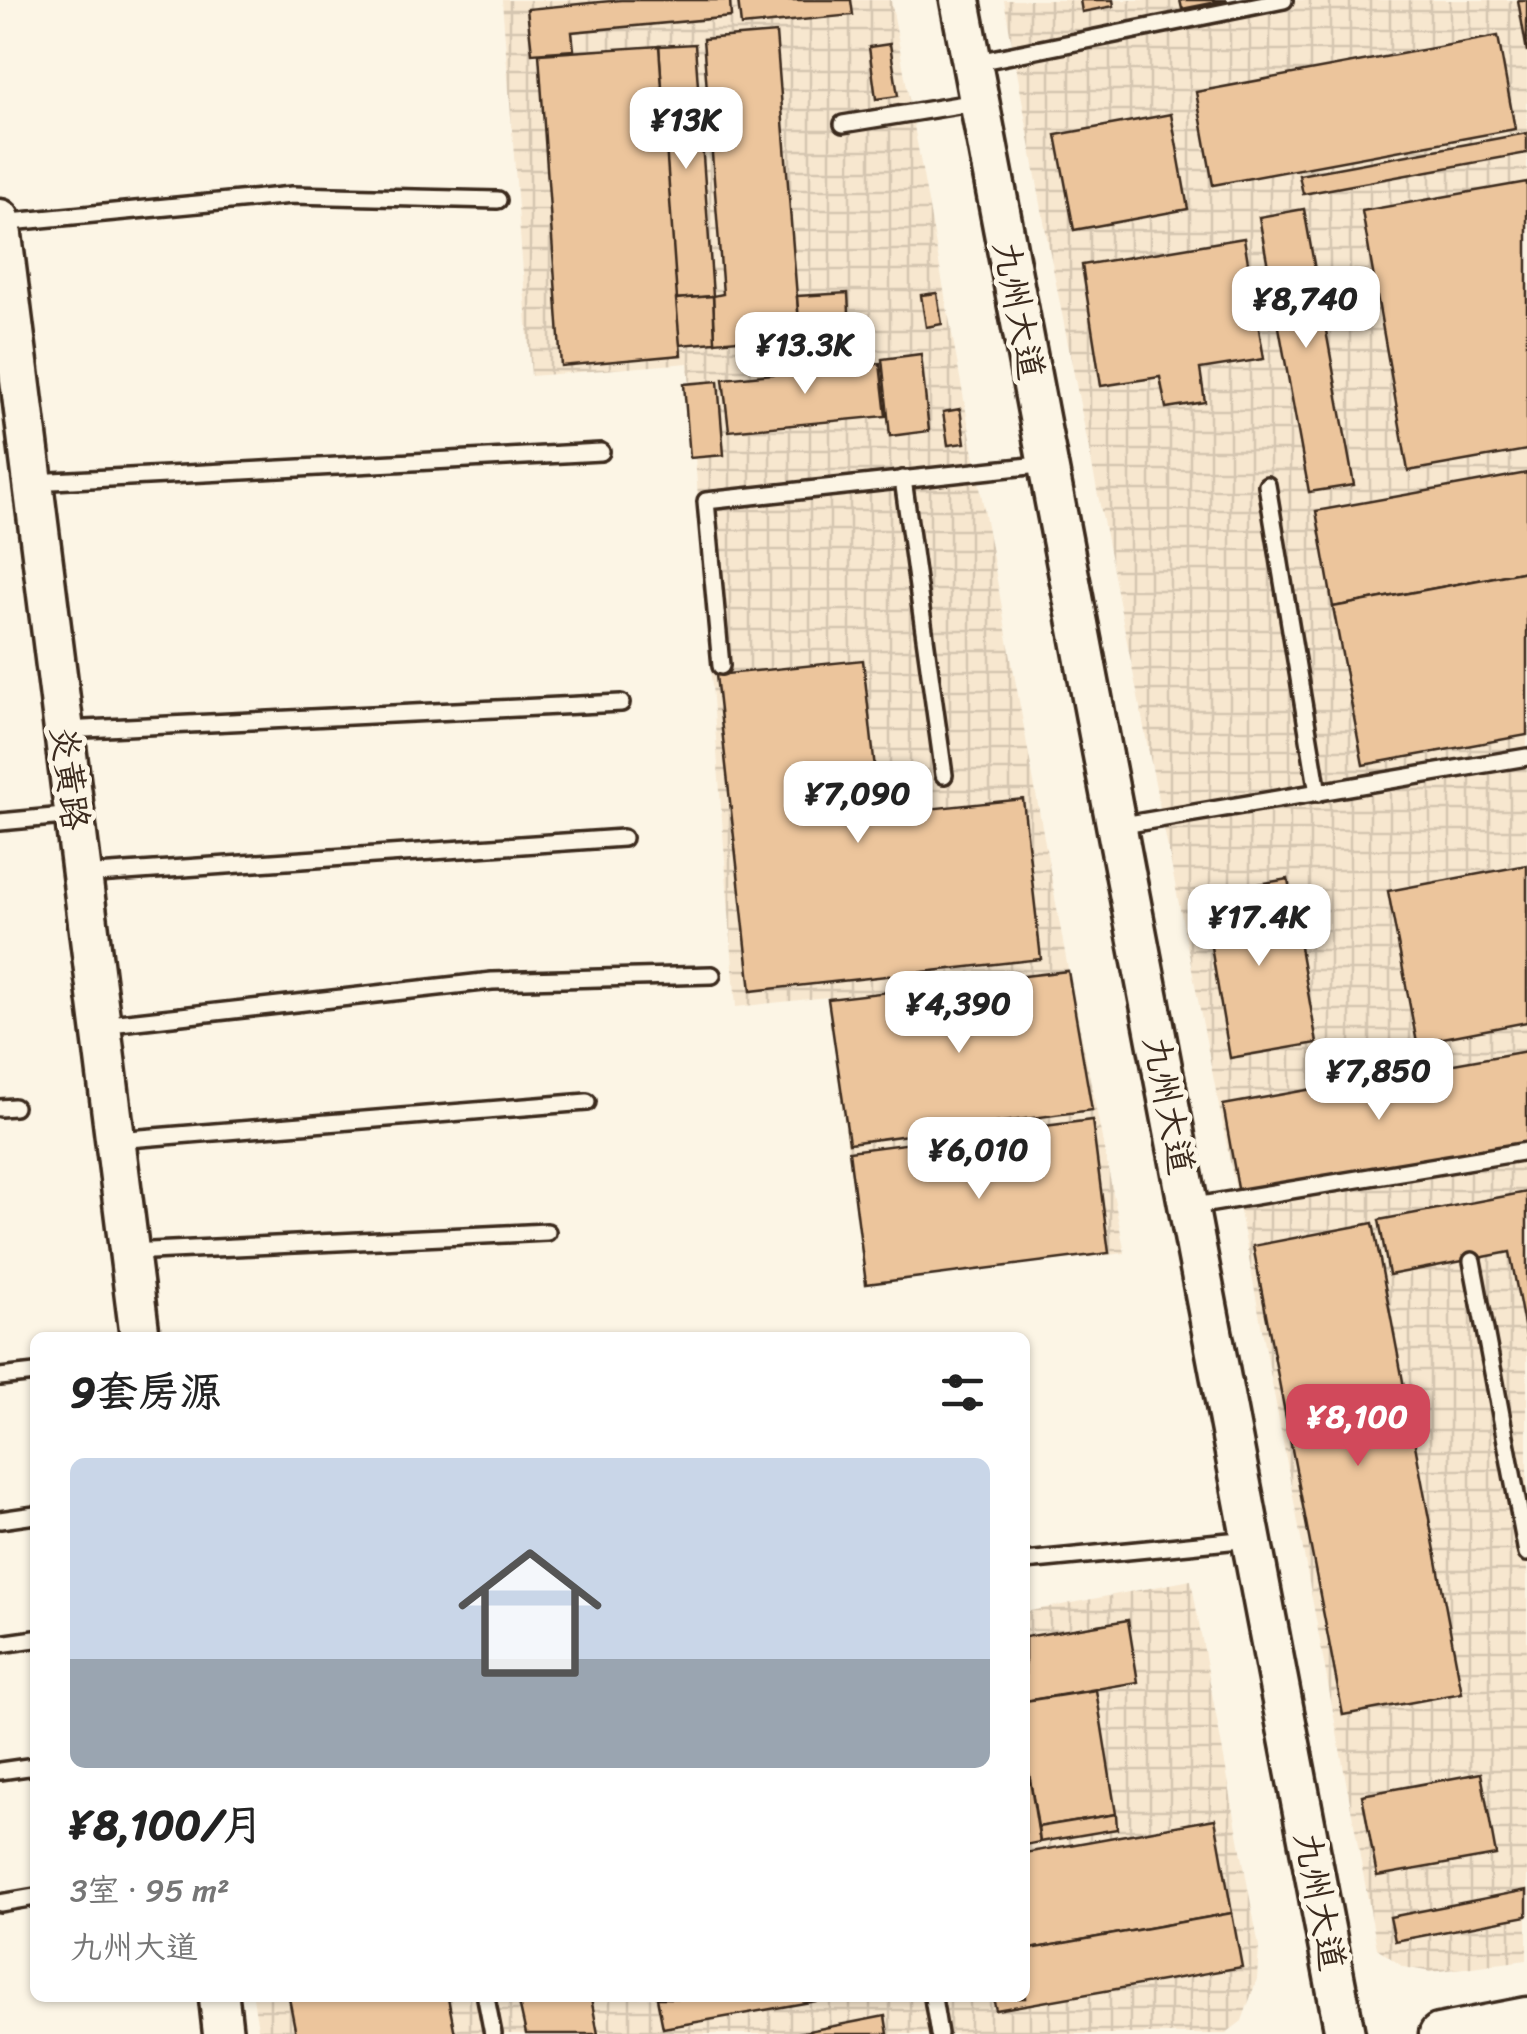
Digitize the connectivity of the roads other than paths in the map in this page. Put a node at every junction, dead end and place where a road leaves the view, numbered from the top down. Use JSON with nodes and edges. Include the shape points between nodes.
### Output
{"nodes":[{"id":1,"x":960,"y":0,"type":"edge"},
{"id":2,"x":1284,"y":0,"type":"edge"},
{"id":3,"x":972,"y":63,"type":"junction"},
{"id":4,"x":980,"y":102,"type":"junction"},
{"id":5,"x":843,"y":124,"type":"dead end"},
{"id":6,"x":498,"y":200,"type":"dead end"},
{"id":7,"x":1,"y":238,"type":"edge"},
{"id":8,"x":9,"y":357,"type":"edge"},
{"id":9,"x":601,"y":452,"type":"dead end"},
{"id":10,"x":1048,"y":464,"type":"junction"},
{"id":11,"x":903,"y":478,"type":"junction"},
{"id":12,"x":33,"y":482,"type":"junction"},
{"id":13,"x":1267,"y":485,"type":"dead end"},
{"id":14,"x":720,"y":666,"type":"dead end"},
{"id":15,"x":621,"y":703,"type":"dead end"},
{"id":16,"x":64,"y":730,"type":"junction"},
{"id":17,"x":1527,"y":757,"type":"edge"},
{"id":18,"x":944,"y":776,"type":"dead end"},
{"id":19,"x":1318,"y":793,"type":"junction"},
{"id":20,"x":75,"y":815,"type":"junction"},
{"id":21,"x":0,"y":822,"type":"edge"},
{"id":22,"x":1117,"y":826,"type":"junction"},
{"id":23,"x":623,"y":838,"type":"dead end"},
{"id":24,"x":82,"y":875,"type":"junction"},
{"id":25,"x":712,"y":975,"type":"dead end"},
{"id":26,"x":101,"y":1024,"type":"junction"},
{"id":27,"x":587,"y":1102,"type":"dead end"},
{"id":28,"x":116,"y":1140,"type":"junction"},
{"id":29,"x":1527,"y":1151,"type":"edge"},
{"id":30,"x":1189,"y":1207,"type":"junction"},
{"id":31,"x":548,"y":1232,"type":"dead end"},
{"id":32,"x":129,"y":1252,"type":"junction"},
{"id":33,"x":1472,"y":1262,"type":"dead end"},
{"id":34,"x":139,"y":1332,"type":"edge"},
{"id":35,"x":30,"y":1374,"type":"edge"},
{"id":36,"x":0,"y":1377,"type":"edge"},
{"id":37,"x":30,"y":1516,"type":"edge"},
{"id":38,"x":0,"y":1520,"type":"edge"},
{"id":39,"x":1252,"y":1539,"type":"junction"},
{"id":40,"x":1527,"y":1552,"type":"edge"},
{"id":41,"x":1030,"y":1561,"type":"edge"},
{"id":42,"x":30,"y":1640,"type":"edge"},
{"id":43,"x":0,"y":1644,"type":"edge"},
{"id":44,"x":30,"y":1767,"type":"edge"},
{"id":45,"x":0,"y":1771,"type":"edge"},
{"id":46,"x":30,"y":1898,"type":"edge"},
{"id":47,"x":0,"y":1903,"type":"edge"},
{"id":48,"x":219,"y":2002,"type":"edge"},
{"id":49,"x":487,"y":2002,"type":"edge"},
{"id":50,"x":935,"y":2002,"type":"edge"},
{"id":51,"x":1527,"y":2017,"type":"edge"},
{"id":52,"x":223,"y":2034,"type":"edge"},
{"id":53,"x":493,"y":2034,"type":"edge"},
{"id":54,"x":939,"y":2034,"type":"edge"},
{"id":55,"x":1345,"y":2034,"type":"edge"},
{"id":56,"x":1439,"y":2034,"type":"edge"}],
"edges":[{"from":1,"to":3,"type":"street","name":"九州大道"},
{"from":2,"to":3,"type":"lane"},
{"from":3,"to":4,"type":"street","name":"九州大道"},
{"from":4,"to":5,"type":"lane"},
{"from":4,"to":10,"type":"street","name":"九州大道"},
{"from":6,"to":7,"type":"lane","via":[[292,196]]},
{"from":7,"to":8,"type":"street","name":"炎黄路"},
{"from":8,"to":12,"type":"street","name":"炎黄路"},
{"from":9,"to":12,"type":"lane"},
{"from":10,"to":11,"type":"lane"},
{"from":10,"to":22,"type":"street","name":"九州大道"},
{"from":11,"to":14,"type":"lane","via":[[706,501]]},
{"from":11,"to":18,"type":"lane"},
{"from":12,"to":16,"type":"street","name":"炎黄路"},
{"from":13,"to":19,"type":"lane"},
{"from":15,"to":16,"type":"lane"},
{"from":16,"to":20,"type":"street","name":"炎黄路"},
{"from":17,"to":19,"type":"lane"},
{"from":19,"to":22,"type":"lane"},
{"from":20,"to":21,"type":"lane"},
{"from":20,"to":24,"type":"street","name":"炎黄路"},
{"from":22,"to":30,"type":"street","name":"九州大道"},
{"from":23,"to":24,"type":"lane"},
{"from":24,"to":26,"type":"street","name":"炎黄路"},
{"from":25,"to":26,"type":"lane","via":[[492,982]]},
{"from":26,"to":28,"type":"street","name":"炎黄路"},
{"from":27,"to":28,"type":"lane"},
{"from":28,"to":32,"type":"street","name":"炎黄路"},
{"from":29,"to":30,"type":"lane"},
{"from":30,"to":39,"type":"street","name":"九州大道"},
{"from":31,"to":32,"type":"lane"},
{"from":32,"to":34,"type":"street","name":"炎黄路"},
{"from":33,"to":40,"type":"lane"},
{"from":35,"to":36,"type":"lane"},
{"from":37,"to":38,"type":"lane"},
{"from":39,"to":41,"type":"lane"},
{"from":39,"to":55,"type":"street","name":"九州大道"},
{"from":42,"to":43,"type":"lane"},
{"from":44,"to":45,"type":"lane"},
{"from":46,"to":47,"type":"lane"},
{"from":48,"to":52,"type":"street"},
{"from":49,"to":53,"type":"lane"},
{"from":50,"to":54,"type":"lane"},
{"from":51,"to":56,"type":"street"}]}
